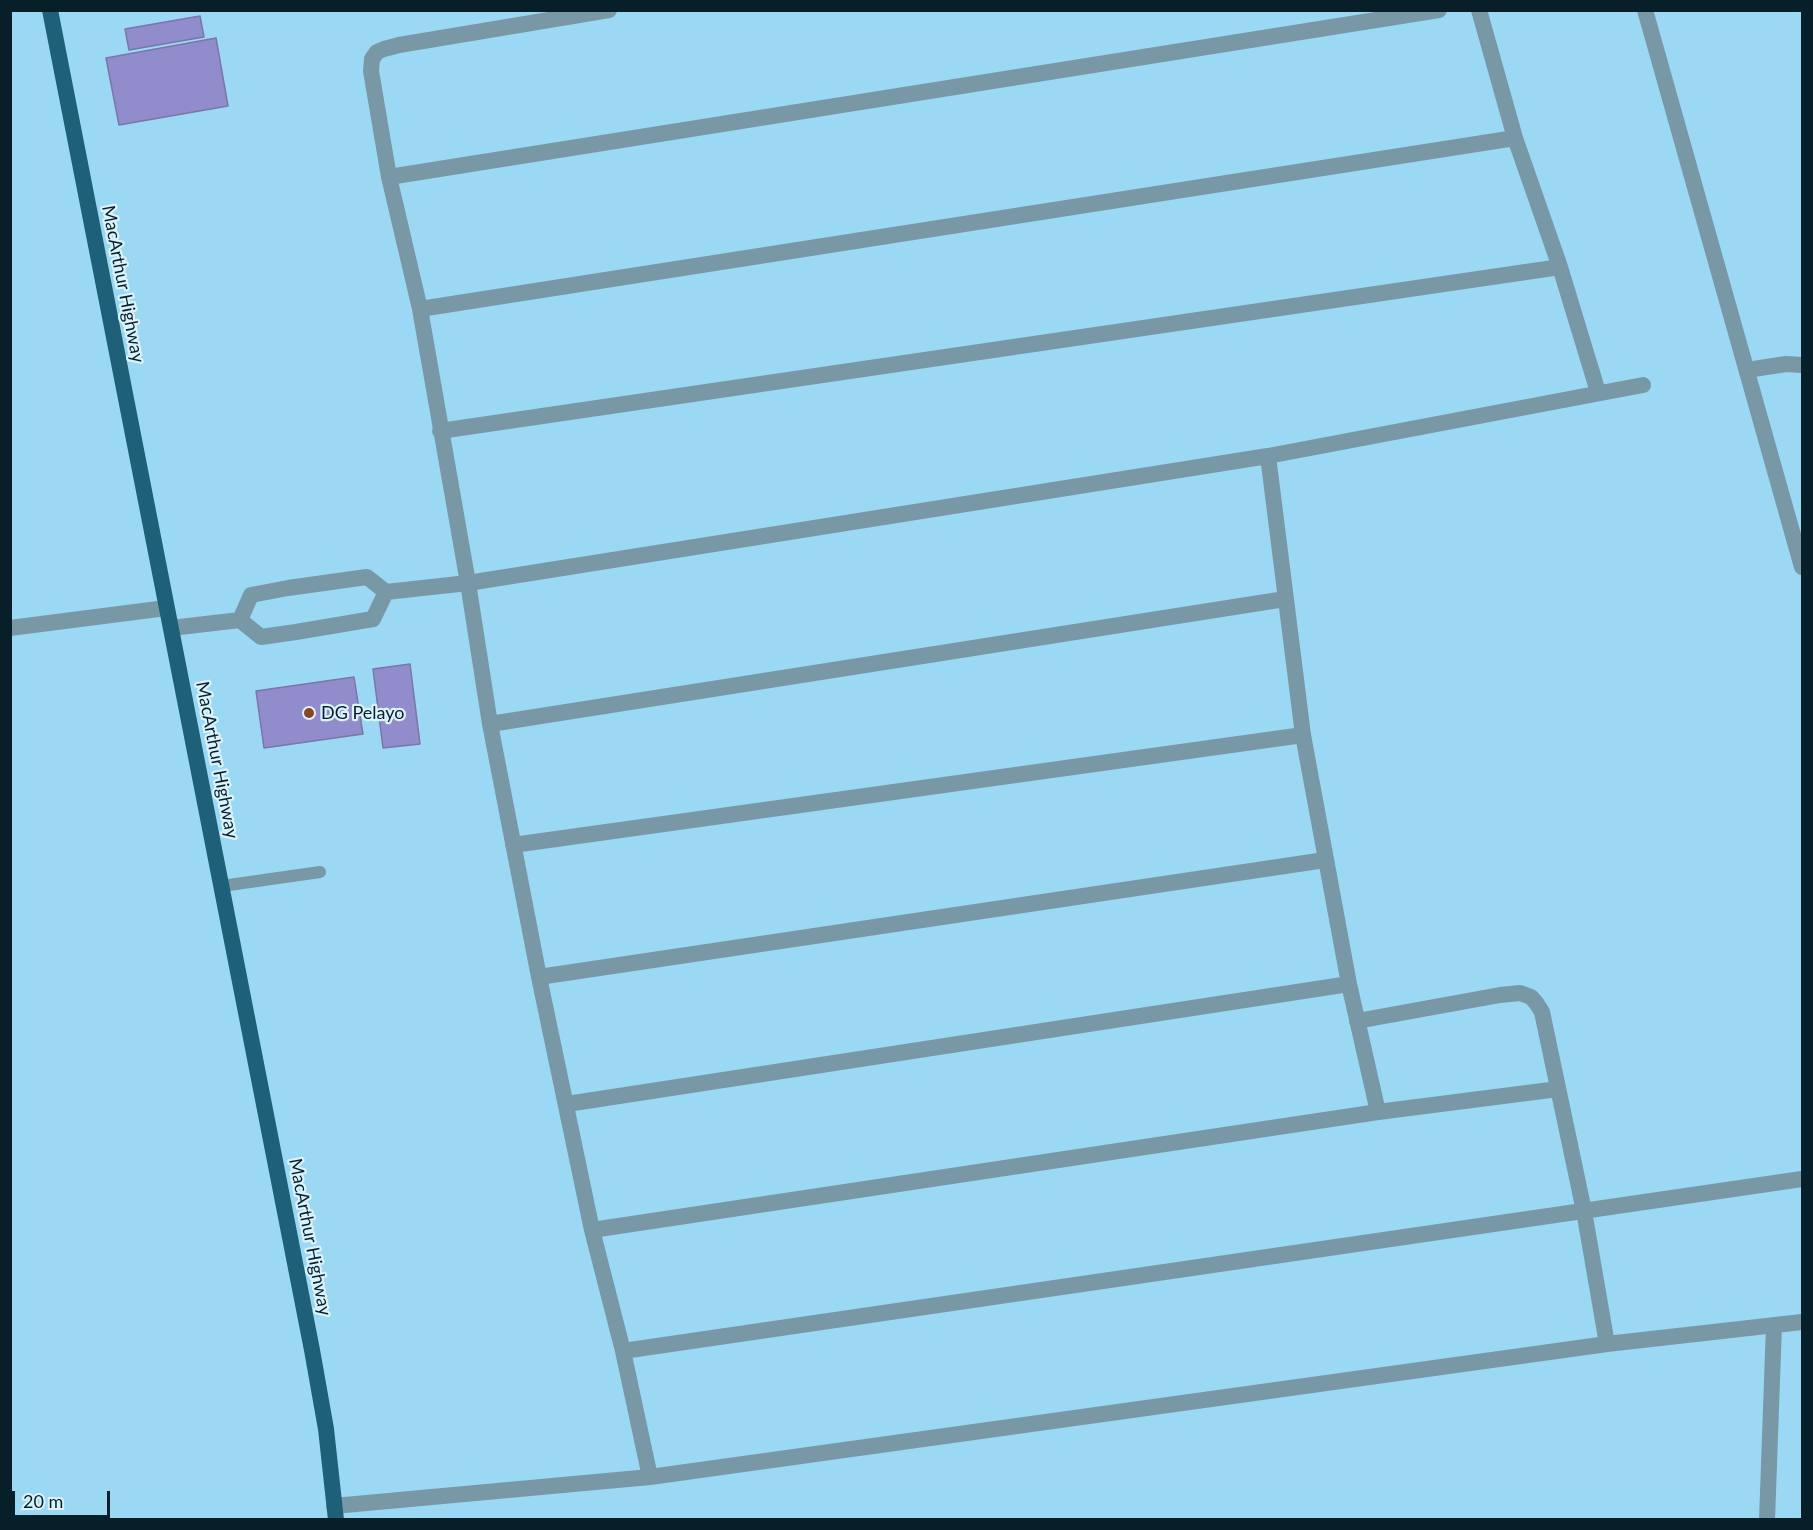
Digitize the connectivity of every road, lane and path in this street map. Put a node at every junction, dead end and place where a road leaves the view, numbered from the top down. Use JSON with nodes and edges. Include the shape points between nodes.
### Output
{"nodes":[{"id":1,"x":50,"y":10,"type":"edge"},
{"id":2,"x":609,"y":10,"type":"edge"},
{"id":3,"x":1439,"y":10,"type":"edge"},
{"id":4,"x":1479,"y":10,"type":"edge"},
{"id":5,"x":1645,"y":10,"type":"edge"},
{"id":6,"x":1515,"y":138,"type":"junction"},
{"id":7,"x":389,"y":177,"type":"junction"},
{"id":8,"x":1560,"y":267,"type":"junction"},
{"id":9,"x":420,"y":309,"type":"junction"},
{"id":10,"x":1803,"y":365,"type":"edge"},
{"id":11,"x":1747,"y":370,"type":"junction"},
{"id":12,"x":1643,"y":385,"type":"dead end"},
{"id":13,"x":1598,"y":392,"type":"junction"},
{"id":14,"x":440,"y":431,"type":"junction"},
{"id":15,"x":1268,"y":456,"type":"junction"},
{"id":16,"x":1803,"y":567,"type":"edge"},
{"id":17,"x":468,"y":583,"type":"junction"},
{"id":18,"x":386,"y":592,"type":"junction"},
{"id":19,"x":1286,"y":599,"type":"junction"},
{"id":20,"x":166,"y":608,"type":"junction"},
{"id":21,"x":240,"y":620,"type":"junction"},
{"id":22,"x":10,"y":628,"type":"edge"},
{"id":23,"x":171,"y":628,"type":"junction"},
{"id":24,"x":490,"y":724,"type":"junction"},
{"id":25,"x":1303,"y":735,"type":"junction"},
{"id":26,"x":513,"y":846,"type":"junction"},
{"id":27,"x":1325,"y":860,"type":"junction"},
{"id":28,"x":320,"y":872,"type":"dead end"},
{"id":29,"x":222,"y":886,"type":"junction"},
{"id":30,"x":539,"y":977,"type":"junction"},
{"id":31,"x":1349,"y":984,"type":"junction"},
{"id":32,"x":1357,"y":1021,"type":"junction"},
{"id":33,"x":1558,"y":1089,"type":"junction"},
{"id":34,"x":567,"y":1104,"type":"junction"},
{"id":35,"x":1378,"y":1112,"type":"junction"},
{"id":36,"x":1803,"y":1179,"type":"edge"},
{"id":37,"x":1584,"y":1211,"type":"junction"},
{"id":38,"x":592,"y":1230,"type":"junction"},
{"id":39,"x":1803,"y":1322,"type":"edge"},
{"id":40,"x":1774,"y":1325,"type":"junction"},
{"id":41,"x":1607,"y":1344,"type":"junction"},
{"id":42,"x":623,"y":1351,"type":"junction"},
{"id":43,"x":650,"y":1477,"type":"junction"},
{"id":44,"x":335,"y":1513,"type":"edge"},
{"id":45,"x":1767,"y":1520,"type":"edge"}],
"edges":[{"from":1,"to":20,"type":"highway","name":"MacArthur Highway"},
{"from":2,"to":7,"type":"street","via":[[377,52],[371,71]]},
{"from":3,"to":7,"type":"street"},
{"from":4,"to":6,"type":"street"},
{"from":5,"to":11,"type":"street"},
{"from":6,"to":8,"type":"street"},
{"from":6,"to":9,"type":"street"},
{"from":7,"to":9,"type":"street"},
{"from":8,"to":13,"type":"street"},
{"from":8,"to":14,"type":"street"},
{"from":9,"to":14,"type":"street"},
{"from":10,"to":11,"type":"street","via":[[1786,363]]},
{"from":11,"to":16,"type":"street"},
{"from":12,"to":13,"type":"street"},
{"from":13,"to":15,"type":"street"},
{"from":14,"to":17,"type":"street"},
{"from":15,"to":17,"type":"street"},
{"from":15,"to":19,"type":"street"},
{"from":17,"to":18,"type":"street"},
{"from":17,"to":24,"type":"street"},
{"from":18,"to":21,"type":"street","via":[[368,577],[251,595]]},
{"from":18,"to":21,"type":"street","via":[[373,619],[261,637]]},
{"from":19,"to":24,"type":"street"},
{"from":19,"to":25,"type":"street"},
{"from":20,"to":22,"type":"street"},
{"from":20,"to":23,"type":"highway","name":"MacArthur Highway"},
{"from":21,"to":23,"type":"street"},
{"from":23,"to":29,"type":"highway","name":"MacArthur Highway"},
{"from":24,"to":26,"type":"street"},
{"from":25,"to":26,"type":"street"},
{"from":25,"to":27,"type":"street"},
{"from":26,"to":30,"type":"street"},
{"from":27,"to":30,"type":"street"},
{"from":27,"to":31,"type":"street"},
{"from":28,"to":29,"type":"lane"},
{"from":29,"to":44,"type":"highway","name":"MacArthur Highway","via":[[327,1429]]},
{"from":30,"to":34,"type":"street"},
{"from":31,"to":32,"type":"street"},
{"from":31,"to":34,"type":"street"},
{"from":32,"to":33,"type":"street","via":[[1520,993],[1531,997],[1542,1011]]},
{"from":32,"to":35,"type":"street"},
{"from":33,"to":35,"type":"street"},
{"from":33,"to":37,"type":"street"},
{"from":34,"to":38,"type":"street"},
{"from":35,"to":38,"type":"street"},
{"from":36,"to":37,"type":"street"},
{"from":37,"to":41,"type":"street"},
{"from":37,"to":42,"type":"street"},
{"from":38,"to":42,"type":"street"},
{"from":39,"to":40,"type":"street"},
{"from":40,"to":41,"type":"street"},
{"from":40,"to":45,"type":"street"},
{"from":41,"to":43,"type":"street"},
{"from":42,"to":43,"type":"street"},
{"from":43,"to":44,"type":"street"}]}
